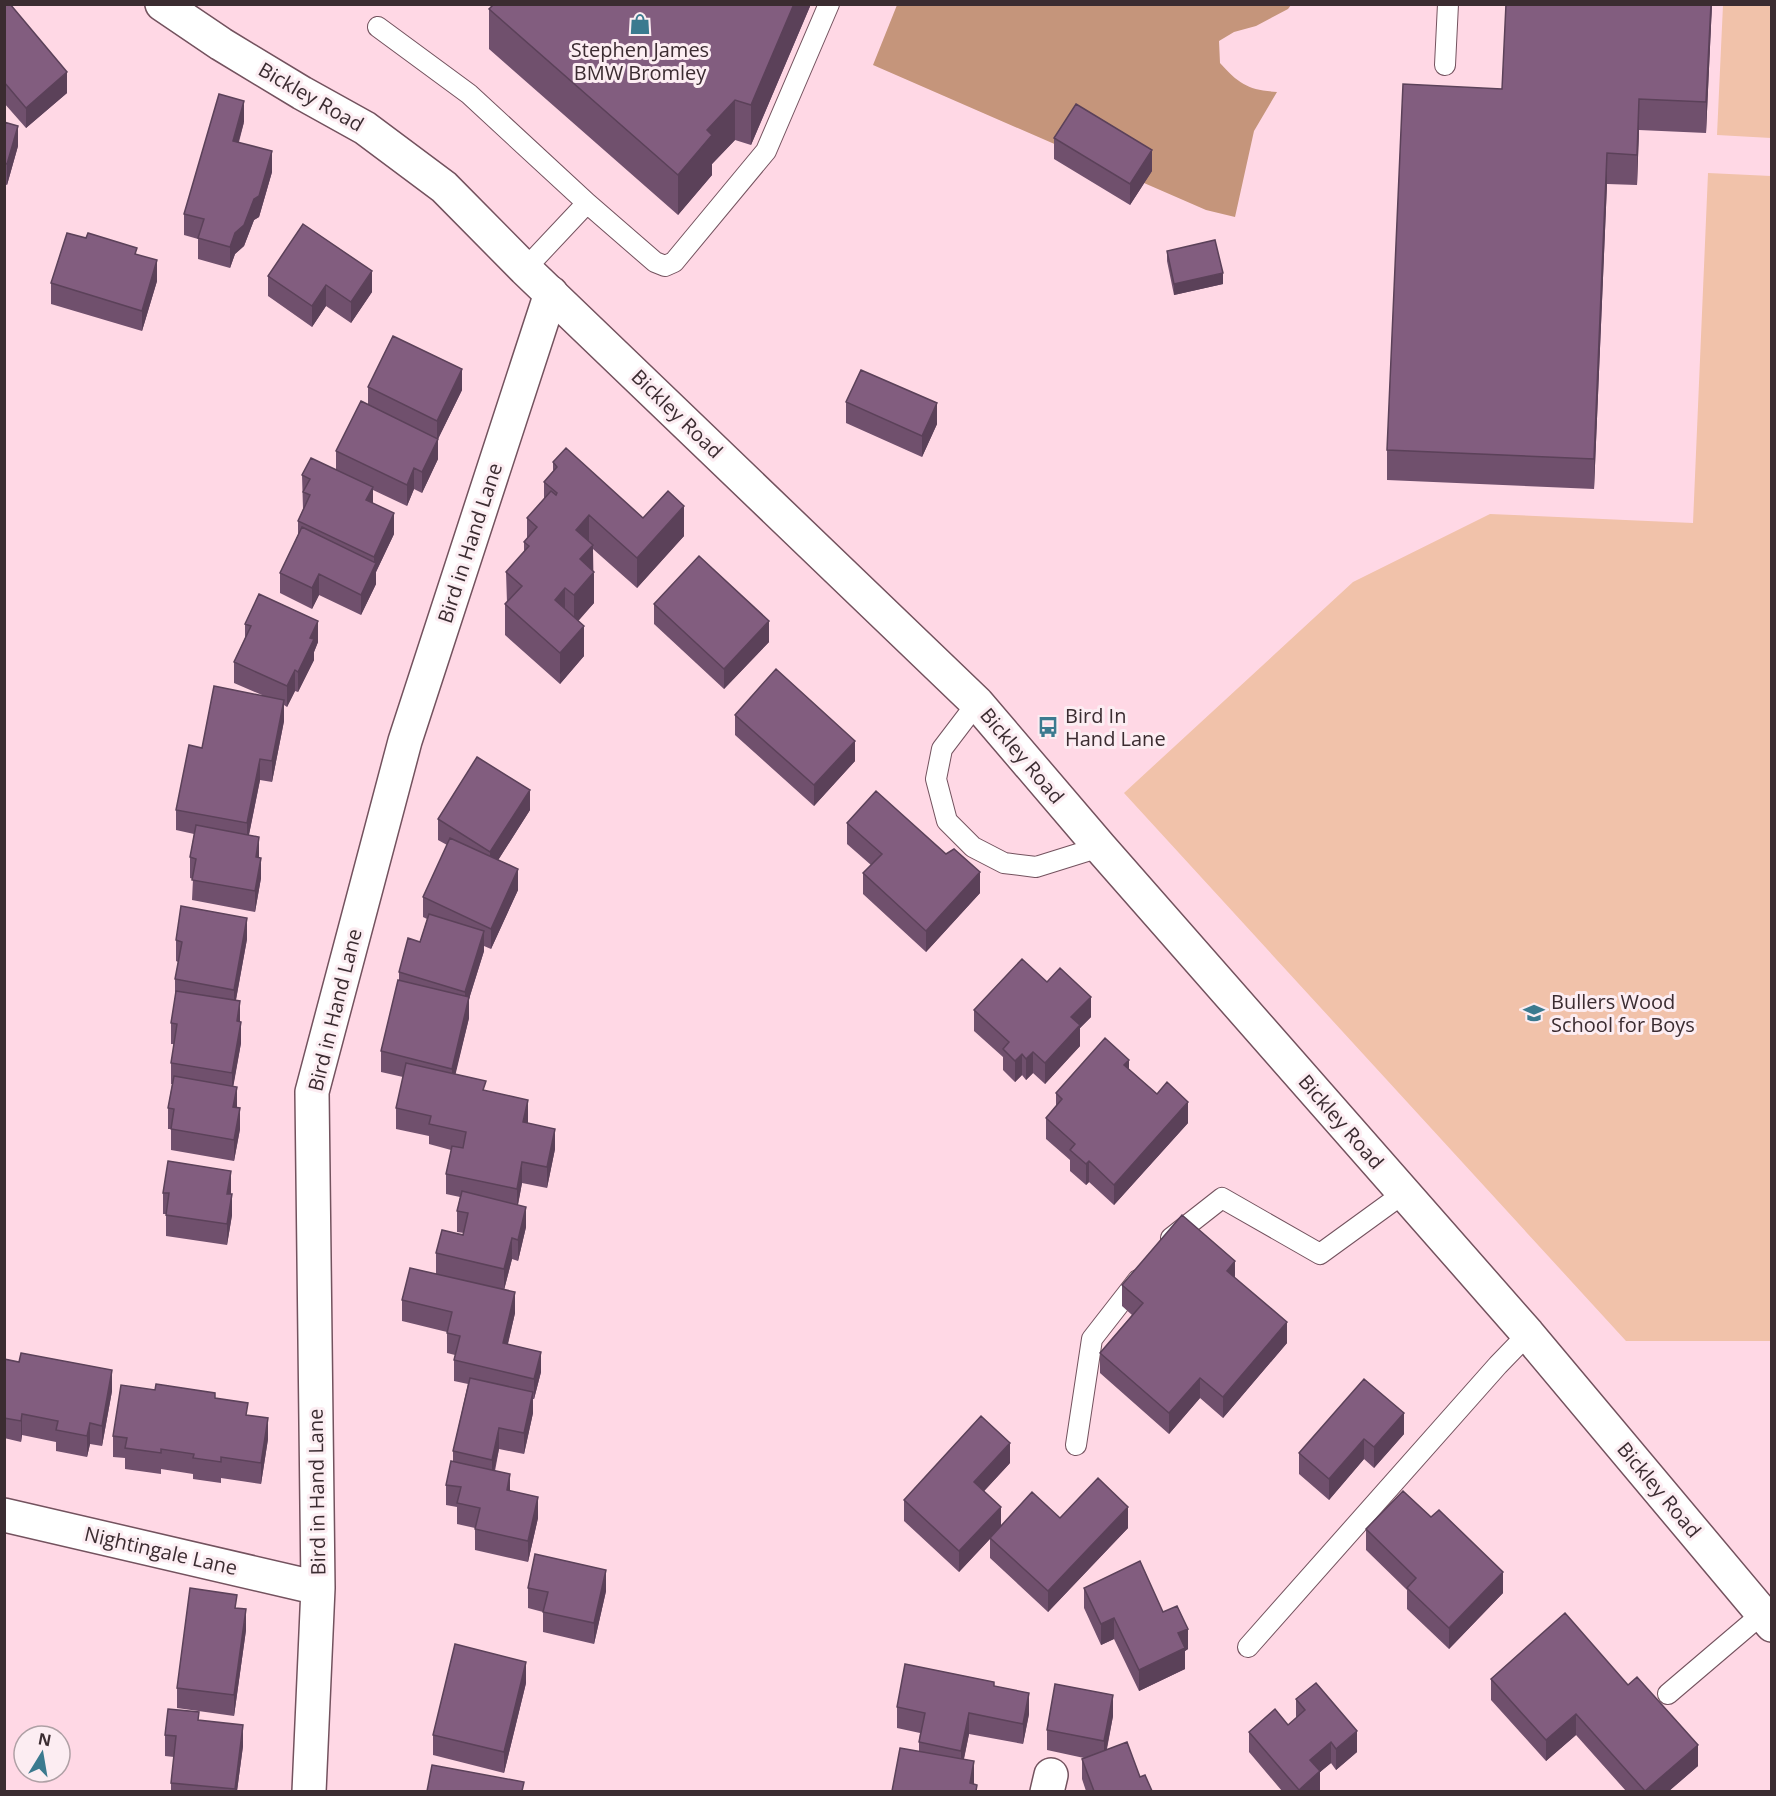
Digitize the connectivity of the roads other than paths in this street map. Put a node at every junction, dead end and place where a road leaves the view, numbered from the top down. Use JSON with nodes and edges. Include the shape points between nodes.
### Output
{"nodes":[{"id":1,"x":162,"y":4,"type":"edge"},
{"id":2,"x":829,"y":4,"type":"edge"},
{"id":3,"x":1448,"y":4,"type":"edge"},
{"id":4,"x":378,"y":27,"type":"dead end"},
{"id":5,"x":1445,"y":65,"type":"dead end"},
{"id":6,"x":587,"y":203,"type":"junction"},
{"id":7,"x":525,"y":269,"type":"junction"},
{"id":8,"x":551,"y":293,"type":"junction"},
{"id":9,"x":977,"y":703,"type":"junction"},
{"id":10,"x":1100,"y":847,"type":"junction"},
{"id":11,"x":1404,"y":1192,"type":"junction"},
{"id":12,"x":1528,"y":1334,"type":"junction"},
{"id":13,"x":1076,"y":1445,"type":"dead end"},
{"id":14,"x":4,"y":1515,"type":"edge"},
{"id":15,"x":318,"y":1588,"type":"junction"},
{"id":16,"x":1767,"y":1619,"type":"edge"},
{"id":17,"x":1248,"y":1647,"type":"dead end"},
{"id":18,"x":1668,"y":1694,"type":"dead end"},
{"id":19,"x":309,"y":1791,"type":"edge"}],
"edges":[{"from":1,"to":7,"type":"main road","name":"Bickley Road","via":[[271,75],[366,128],[444,187]]},
{"from":2,"to":6,"type":"lane","via":[[766,151],[674,262],[664,266],[655,262]]},
{"from":3,"to":5,"type":"lane"},
{"from":4,"to":6,"type":"lane","via":[[469,94]]},
{"from":6,"to":7,"type":"lane"},
{"from":7,"to":8,"type":"main road","name":"Bickley Road"},
{"from":8,"to":9,"type":"main road","name":"Bickley Road"},
{"from":8,"to":15,"type":"main road","name":"Bird in Hand Lane","via":[[405,741],[312,1092]]},
{"from":9,"to":10,"type":"main road","name":"Bickley Road"},
{"from":9,"to":10,"type":"lane","via":[[942,748],[936,778],[947,821],[973,847],[1004,863],[1036,867]]},
{"from":10,"to":11,"type":"main road","name":"Bickley Road"},
{"from":11,"to":12,"type":"main road","name":"Bickley Road"},
{"from":11,"to":13,"type":"lane","via":[[1320,1254],[1222,1198],[1173,1235],[1092,1339]]},
{"from":12,"to":16,"type":"main road","name":"Bickley Road"},
{"from":12,"to":17,"type":"lane"},
{"from":14,"to":15,"type":"main road","name":"Nightingale Lane"},
{"from":15,"to":19,"type":"main road","name":"Bird in Hand Lane"},
{"from":16,"to":18,"type":"lane"}]}
